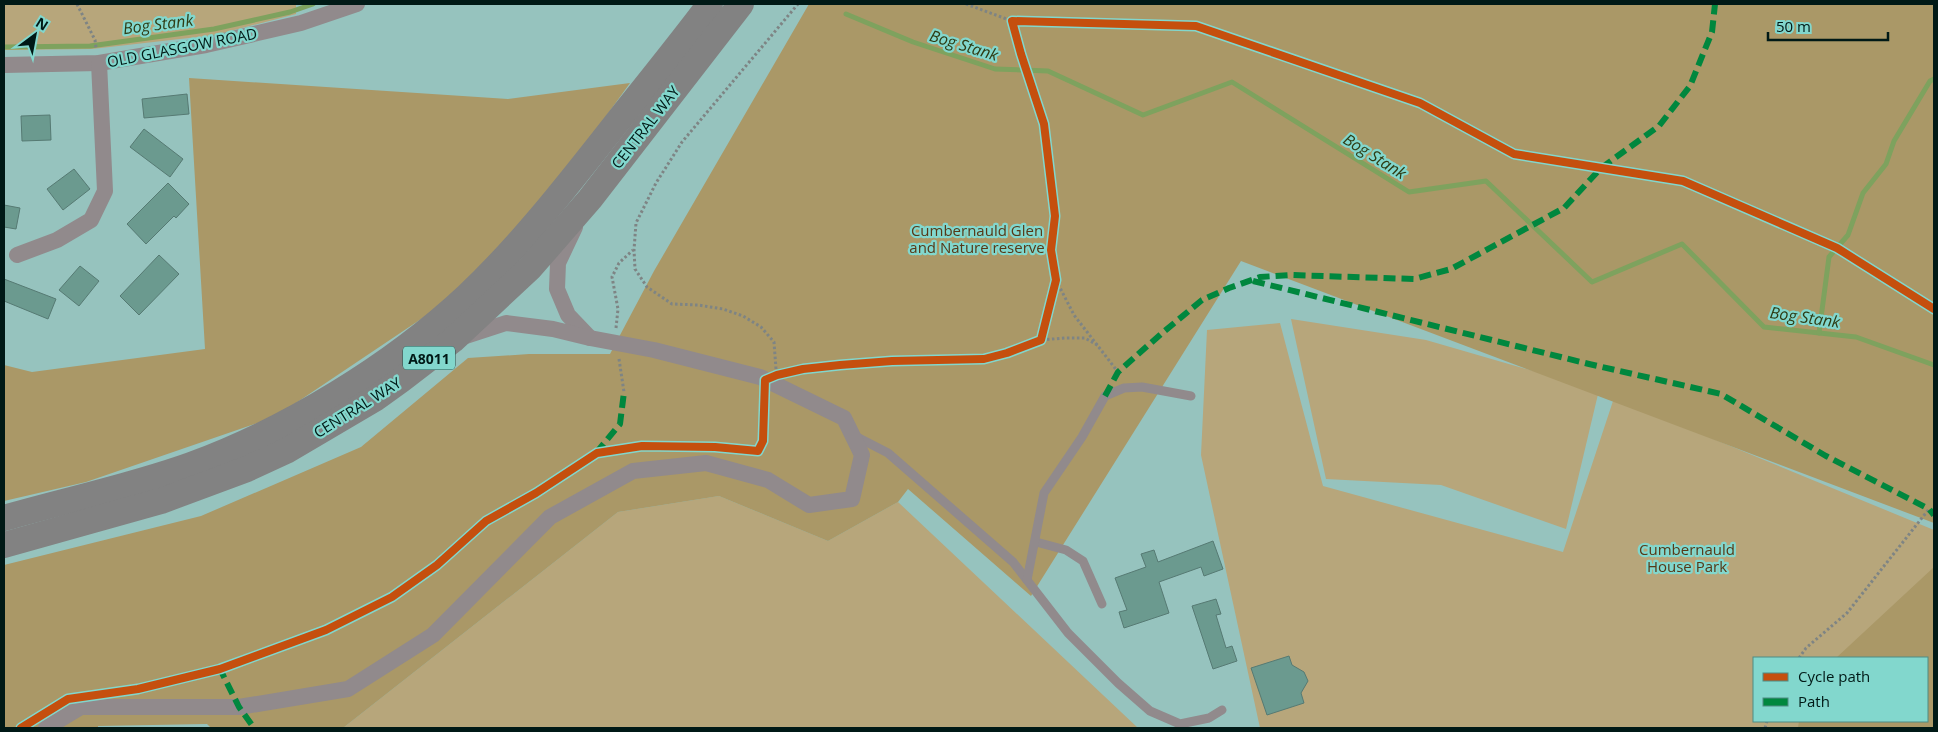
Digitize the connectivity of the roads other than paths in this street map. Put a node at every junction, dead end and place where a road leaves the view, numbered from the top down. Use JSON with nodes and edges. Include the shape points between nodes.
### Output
{"nodes":[{"id":1,"x":357,"y":4,"type":"edge"},
{"id":2,"x":710,"y":4,"type":"edge"},
{"id":3,"x":740,"y":5,"type":"edge"},
{"id":4,"x":98,"y":56,"type":"junction"},
{"id":5,"x":4,"y":65,"type":"edge"},
{"id":6,"x":590,"y":198,"type":"junction"},
{"id":7,"x":17,"y":255,"type":"dead end"},
{"id":8,"x":590,"y":338,"type":"junction"},
{"id":9,"x":453,"y":340,"type":"junction"},
{"id":10,"x":1191,"y":396,"type":"dead end"},
{"id":11,"x":852,"y":435,"type":"junction"},
{"id":12,"x":4,"y":518,"type":"edge"},
{"id":13,"x":1036,"y":542,"type":"junction"},
{"id":14,"x":4,"y":545,"type":"edge"},
{"id":15,"x":1027,"y":580,"type":"junction"},
{"id":16,"x":1102,"y":604,"type":"dead end"},
{"id":17,"x":1222,"y":710,"type":"dead end"},
{"id":18,"x":46,"y":728,"type":"edge"}],
"edges":[{"from":1,"to":4,"type":"street","name":"OLD GLASGOW ROAD","via":[[301,23],[206,45]]},
{"from":2,"to":12,"type":"main road","name":"CENTRAL WAY","number":"A8011","via":[[573,179],[512,251],[439,321],[383,364],[301,414],[216,455],[164,474]]},
{"from":3,"to":6,"type":"main road","name":"CENTRAL WAY","number":"A8011"},
{"from":4,"to":5,"type":"street","name":"OLD GLASGOW ROAD"},
{"from":4,"to":7,"type":"street","via":[[105,192],[91,220],[57,240]]},
{"from":6,"to":8,"type":"street","via":[[558,264],[557,289],[568,315]]},
{"from":6,"to":9,"type":"main road","name":"CENTRAL WAY","number":"A8011","via":[[530,268]]},
{"from":8,"to":9,"type":"street","via":[[553,328],[506,323]]},
{"from":8,"to":11,"type":"street","via":[[654,350],[765,380],[844,418]]},
{"from":9,"to":14,"type":"main road","name":"CENTRAL WAY","number":"A8011","via":[[376,398],[286,451],[190,492]]},
{"from":10,"to":13,"type":"lane","via":[[1142,387],[1124,388],[1105,396],[1044,493]]},
{"from":11,"to":15,"type":"lane","via":[[888,453],[1013,562]]},
{"from":11,"to":18,"type":"street","via":[[862,454],[852,499],[809,505],[768,480],[706,463],[633,471],[550,517],[433,635],[348,689],[239,707],[81,707]]},
{"from":13,"to":15,"type":"lane"},
{"from":13,"to":16,"type":"lane","via":[[1066,550],[1083,561]]},
{"from":15,"to":17,"type":"lane","via":[[1068,633],[1150,711],[1180,724],[1208,718]]}]}
